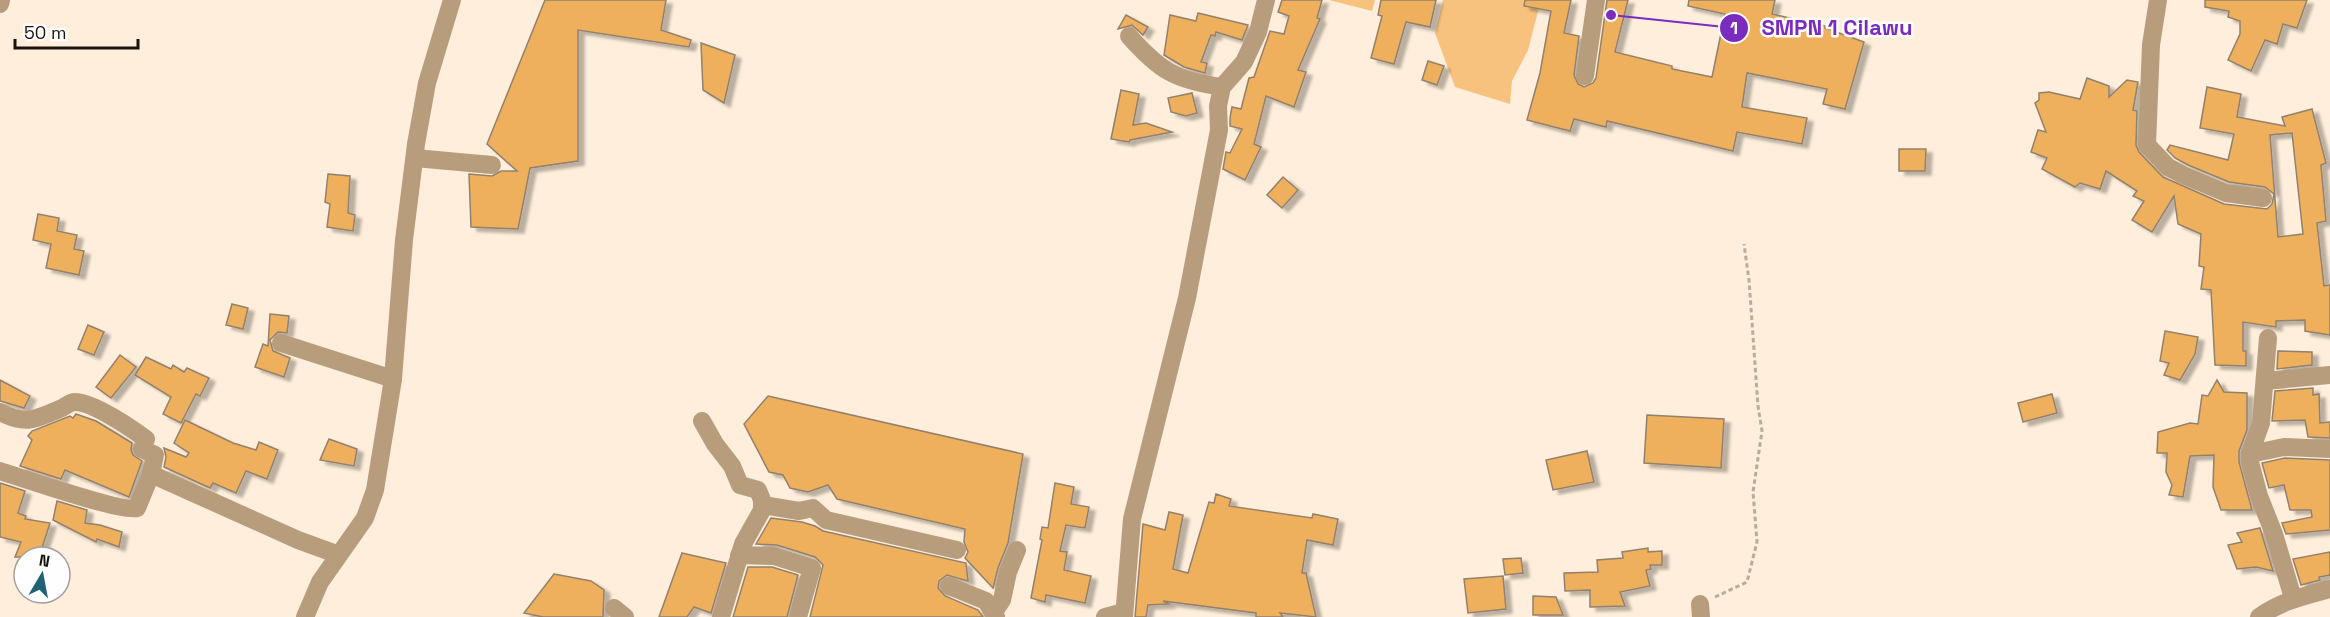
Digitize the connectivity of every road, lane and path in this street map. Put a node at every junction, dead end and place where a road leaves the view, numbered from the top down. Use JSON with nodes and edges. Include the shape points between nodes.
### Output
{"nodes":[{"id":1,"x":452,"y":0,"type":"edge"},
{"id":2,"x":1266,"y":0,"type":"edge"},
{"id":3,"x":1596,"y":0,"type":"edge"},
{"id":4,"x":2158,"y":0,"type":"edge"},
{"id":5,"x":1129,"y":36,"type":"dead end"},
{"id":6,"x":1585,"y":76,"type":"dead end"},
{"id":7,"x":1222,"y":87,"type":"junction"},
{"id":8,"x":415,"y":158,"type":"junction"},
{"id":9,"x":492,"y":165,"type":"dead end"},
{"id":10,"x":2263,"y":198,"type":"dead end"},
{"id":11,"x":1744,"y":243,"type":"dead end"},
{"id":12,"x":2268,"y":338,"type":"dead end"},
{"id":13,"x":281,"y":343,"type":"dead end"},
{"id":14,"x":2330,"y":375,"type":"edge"},
{"id":15,"x":393,"y":379,"type":"junction"},
{"id":16,"x":2265,"y":381,"type":"junction"},
{"id":17,"x":0,"y":412,"type":"edge"},
{"id":18,"x":702,"y":421,"type":"dead end"},
{"id":19,"x":2330,"y":449,"type":"edge"},
{"id":20,"x":2250,"y":454,"type":"junction"},
{"id":21,"x":0,"y":471,"type":"edge"},
{"id":22,"x":151,"y":474,"type":"junction"},
{"id":23,"x":762,"y":506,"type":"junction"},
{"id":24,"x":957,"y":550,"type":"dead end"},
{"id":25,"x":1017,"y":550,"type":"dead end"},
{"id":26,"x":339,"y":555,"type":"junction"},
{"id":27,"x":739,"y":555,"type":"junction"},
{"id":28,"x":949,"y":586,"type":"dead end"},
{"id":29,"x":2330,"y":589,"type":"edge"},
{"id":30,"x":2293,"y":598,"type":"junction"},
{"id":31,"x":1700,"y":611,"type":"edge"},
{"id":32,"x":995,"y":614,"type":"edge"},
{"id":33,"x":1124,"y":614,"type":"edge"},
{"id":34,"x":305,"y":617,"type":"edge"},
{"id":35,"x":721,"y":617,"type":"edge"},
{"id":36,"x":798,"y":617,"type":"edge"},
{"id":37,"x":1105,"y":617,"type":"edge"},
{"id":38,"x":2259,"y":617,"type":"edge"}],
"edges":[{"from":1,"to":8,"type":"street","via":[[427,82]]},
{"from":2,"to":7,"type":"street","via":[[1244,63]]},
{"from":3,"to":6,"type":"street"},
{"from":4,"to":10,"type":"street","via":[[2151,45],[2147,145],[2168,167],[2183,175],[2226,193]]},
{"from":5,"to":7,"type":"street","via":[[1150,60],[1170,73]]},
{"from":7,"to":33,"type":"street","via":[[1219,130],[1186,298],[1132,519]]},
{"from":8,"to":9,"type":"street"},
{"from":8,"to":15,"type":"street"},
{"from":11,"to":31,"type":"path","via":[[1762,431],[1753,492],[1757,543],[1747,582]]},
{"from":12,"to":16,"type":"street"},
{"from":13,"to":15,"type":"street"},
{"from":14,"to":16,"type":"street"},
{"from":15,"to":26,"type":"street","via":[[375,490],[365,518]]},
{"from":16,"to":20,"type":"street","via":[[2261,423]]},
{"from":17,"to":22,"type":"street","via":[[21,421],[73,402],[86,404],[146,439],[142,449],[155,455]]},
{"from":18,"to":23,"type":"street","via":[[740,485],[758,490]]},
{"from":19,"to":20,"type":"street","via":[[2284,447]]},
{"from":20,"to":30,"type":"street","via":[[2259,496]]},
{"from":21,"to":22,"type":"street","via":[[132,510],[137,508]]},
{"from":22,"to":26,"type":"street"},
{"from":23,"to":24,"type":"street","via":[[797,511],[811,508],[826,520]]},
{"from":23,"to":27,"type":"street"},
{"from":25,"to":32,"type":"street"},
{"from":26,"to":34,"type":"street","via":[[320,582]]},
{"from":27,"to":35,"type":"street"},
{"from":27,"to":36,"type":"street","via":[[774,556],[812,568]]},
{"from":28,"to":32,"type":"street","via":[[986,601]]},
{"from":29,"to":30,"type":"street"},
{"from":30,"to":38,"type":"street"},
{"from":33,"to":37,"type":"street"}]}
